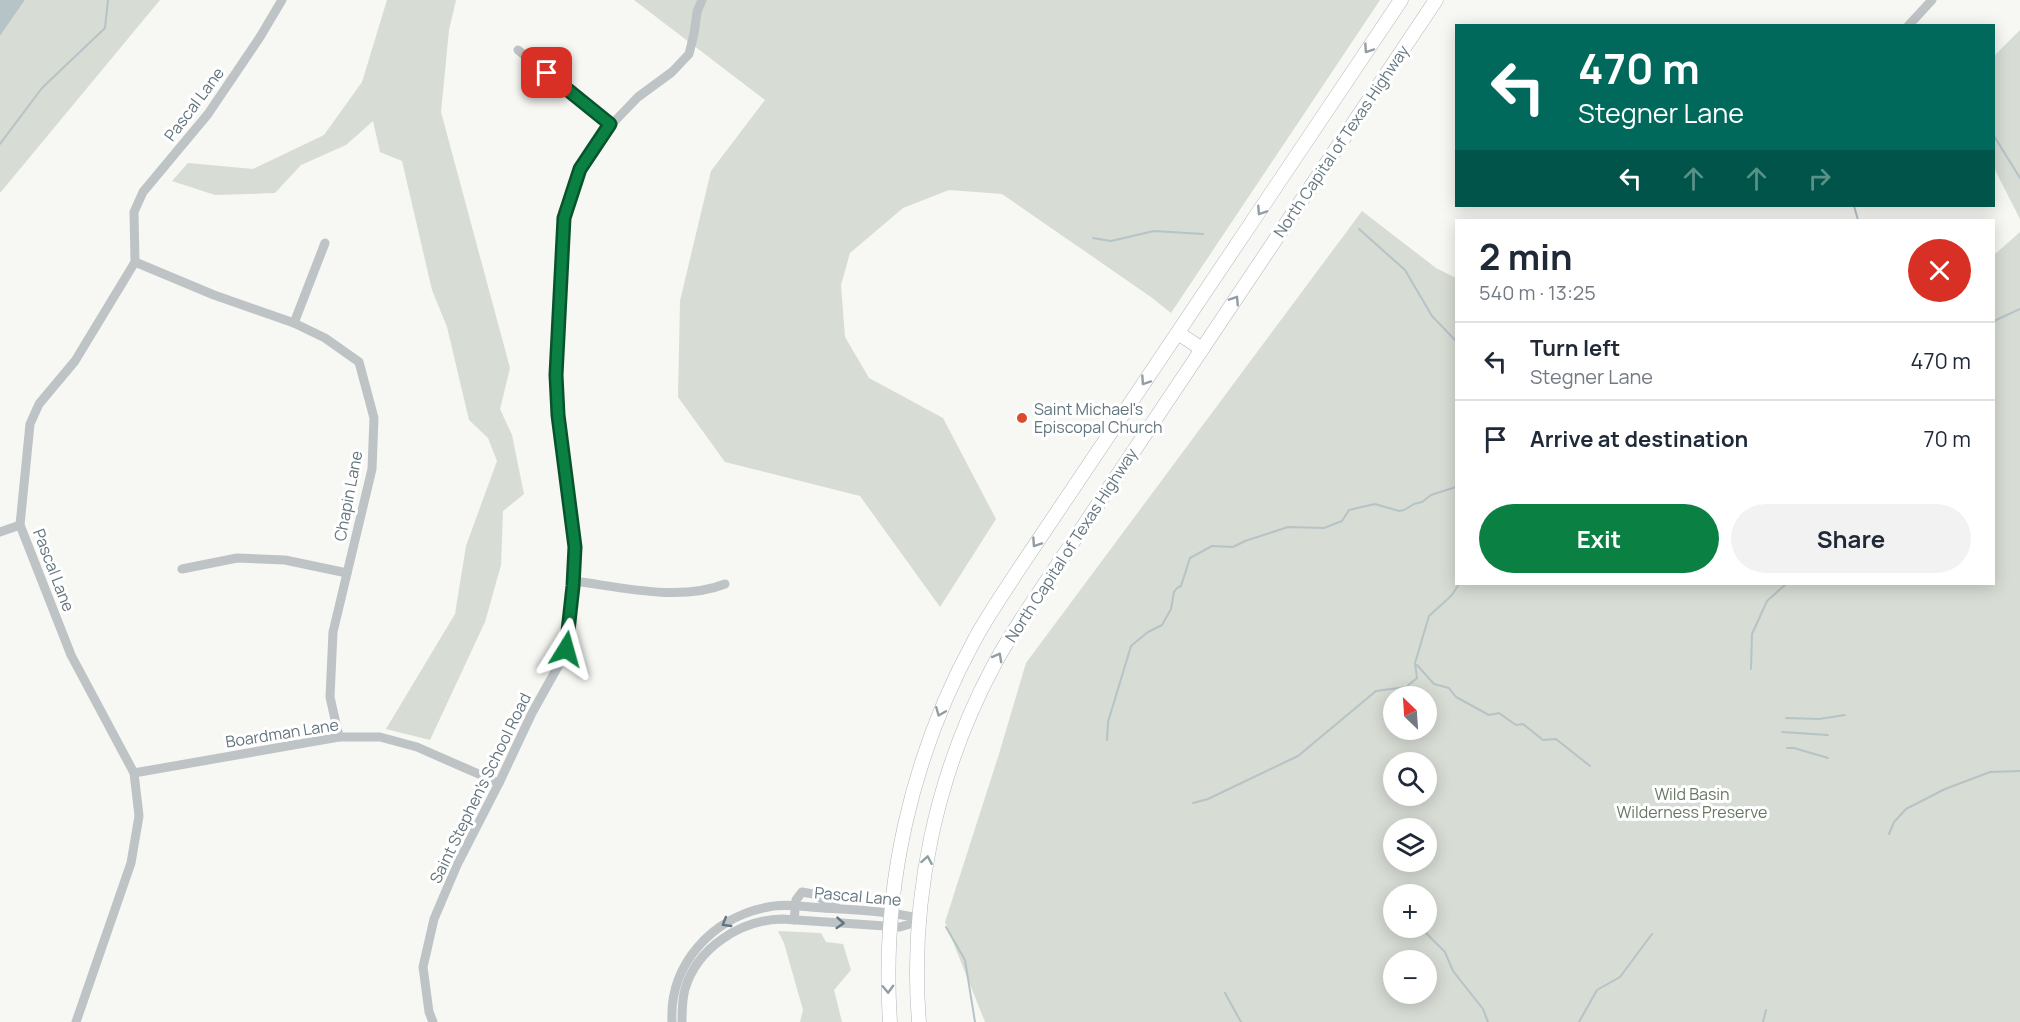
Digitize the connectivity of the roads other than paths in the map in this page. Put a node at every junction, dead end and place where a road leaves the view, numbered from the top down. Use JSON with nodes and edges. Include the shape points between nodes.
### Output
{"nodes":[{"id":1,"x":282,"y":0,"type":"edge"},
{"id":2,"x":702,"y":0,"type":"edge"},
{"id":3,"x":1401,"y":0,"type":"edge"},
{"id":4,"x":1436,"y":0,"type":"edge"},
{"id":5,"x":1932,"y":0,"type":"edge"},
{"id":6,"x":1910,"y":24,"type":"edge"},
{"id":7,"x":518,"y":50,"type":"dead end"},
{"id":8,"x":610,"y":124,"type":"junction"},
{"id":9,"x":325,"y":243,"type":"dead end"},
{"id":10,"x":135,"y":262,"type":"junction"},
{"id":11,"x":294,"y":323,"type":"junction"},
{"id":12,"x":1178,"y":333,"type":"junction"},
{"id":13,"x":1202,"y":349,"type":"junction"},
{"id":14,"x":20,"y":525,"type":"junction"},
{"id":15,"x":0,"y":532,"type":"edge"},
{"id":16,"x":182,"y":569,"type":"dead end"},
{"id":17,"x":347,"y":573,"type":"junction"},
{"id":18,"x":574,"y":581,"type":"junction"},
{"id":19,"x":725,"y":584,"type":"dead end"},
{"id":20,"x":339,"y":737,"type":"junction"},
{"id":21,"x":134,"y":773,"type":"junction"},
{"id":22,"x":499,"y":783,"type":"junction"},
{"id":23,"x":771,"y":906,"type":"junction"},
{"id":24,"x":795,"y":906,"type":"junction"},
{"id":25,"x":844,"y":909,"type":"junction"},
{"id":26,"x":918,"y":918,"type":"junction"},
{"id":27,"x":772,"y":919,"type":"junction"},
{"id":28,"x":794,"y":920,"type":"junction"},
{"id":29,"x":890,"y":920,"type":"junction"},
{"id":30,"x":682,"y":970,"type":"junction"},
{"id":31,"x":692,"y":975,"type":"junction"},
{"id":32,"x":76,"y":1022,"type":"edge"},
{"id":33,"x":433,"y":1022,"type":"edge"},
{"id":34,"x":672,"y":1022,"type":"edge"},
{"id":35,"x":682,"y":1022,"type":"edge"},
{"id":36,"x":890,"y":1022,"type":"edge"},
{"id":37,"x":919,"y":1022,"type":"edge"}],
"edges":[{"from":1,"to":10,"type":"street","name":"Pascal Lane","via":[[208,114],[142,192],[134,212]]},
{"from":2,"to":8,"type":"street","name":"Saint Stephen's School Road","via":[[688,54]]},
{"from":3,"to":12,"type":"highway","name":"North Capital of Texas Highway","one_way":true},
{"from":13,"to":4,"type":"highway","name":"North Capital of Texas Highway","one_way":true},
{"from":5,"to":6,"type":"street"},
{"from":7,"to":8,"type":"street"},
{"from":8,"to":18,"type":"street","name":"Saint Stephen's School Road","via":[[580,169],[564,218],[556,375],[574,530]]},
{"from":9,"to":11,"type":"street"},
{"from":10,"to":11,"type":"street","name":"Chapin Lane"},
{"from":10,"to":14,"type":"street","name":"Pascal Lane","via":[[75,361],[39,404],[30,424]]},
{"from":11,"to":17,"type":"street","name":"Chapin Lane","via":[[325,338],[359,362],[374,418],[372,469]]},
{"from":12,"to":13,"type":"highway"},
{"from":12,"to":29,"type":"highway","name":"North Capital of Texas Highway","one_way":true,"via":[[987,618],[961,666],[933,729],[914,787]]},
{"from":26,"to":13,"type":"highway","name":"North Capital of Texas Highway","one_way":true,"via":[[928,850],[946,782],[989,674]]},
{"from":14,"to":15,"type":"street"},
{"from":14,"to":21,"type":"street","name":"Pascal Lane","via":[[72,655]]},
{"from":16,"to":17,"type":"street","via":[[249,558],[285,560]]},
{"from":17,"to":20,"type":"street","name":"Chapin Lane","via":[[333,632],[330,697]]},
{"from":18,"to":19,"type":"street","via":[[683,593]]},
{"from":18,"to":22,"type":"street","name":"Saint Stephen's School Road","via":[[564,655]]},
{"from":20,"to":21,"type":"street","name":"Boardman Lane"},
{"from":20,"to":22,"type":"street","name":"Boardman Lane","via":[[380,737],[417,747]]},
{"from":21,"to":32,"type":"street","name":"Pascal Lane","via":[[139,816],[131,863]]},
{"from":22,"to":33,"type":"street","name":"Saint Stephen's School Road","via":[[434,919],[423,968]]},
{"from":23,"to":24,"type":"street","name":"Pascal Lane"},
{"from":23,"to":27,"type":"street"},
{"from":23,"to":30,"type":"street","name":"Pascal Lane","one_way":true,"via":[[739,916],[716,929],[700,943]]},
{"from":24,"to":25,"type":"street","name":"Pascal Lane"},
{"from":24,"to":25,"type":"street","via":[[798,894],[807,892]]},
{"from":24,"to":28,"type":"street"},
{"from":25,"to":29,"type":"street","name":"Pascal Lane"},
{"from":26,"to":29,"type":"street","name":"Pascal Lane"},
{"from":26,"to":37,"type":"highway","name":"North Capital of Texas Highway"},
{"from":27,"to":28,"type":"street","name":"Pascal Lane"},
{"from":27,"to":31,"type":"street","name":"Pascal Lane","via":[[730,933],[705,954]]},
{"from":28,"to":29,"type":"street","name":"Pascal Lane","one_way":true},
{"from":29,"to":36,"type":"highway","name":"North Capital of Texas Highway","one_way":true},
{"from":30,"to":31,"type":"street"},
{"from":30,"to":34,"type":"street","name":"Pascal Lane","via":[[675,990]]},
{"from":31,"to":35,"type":"street","name":"Pascal Lane","via":[[686,987]]}]}
